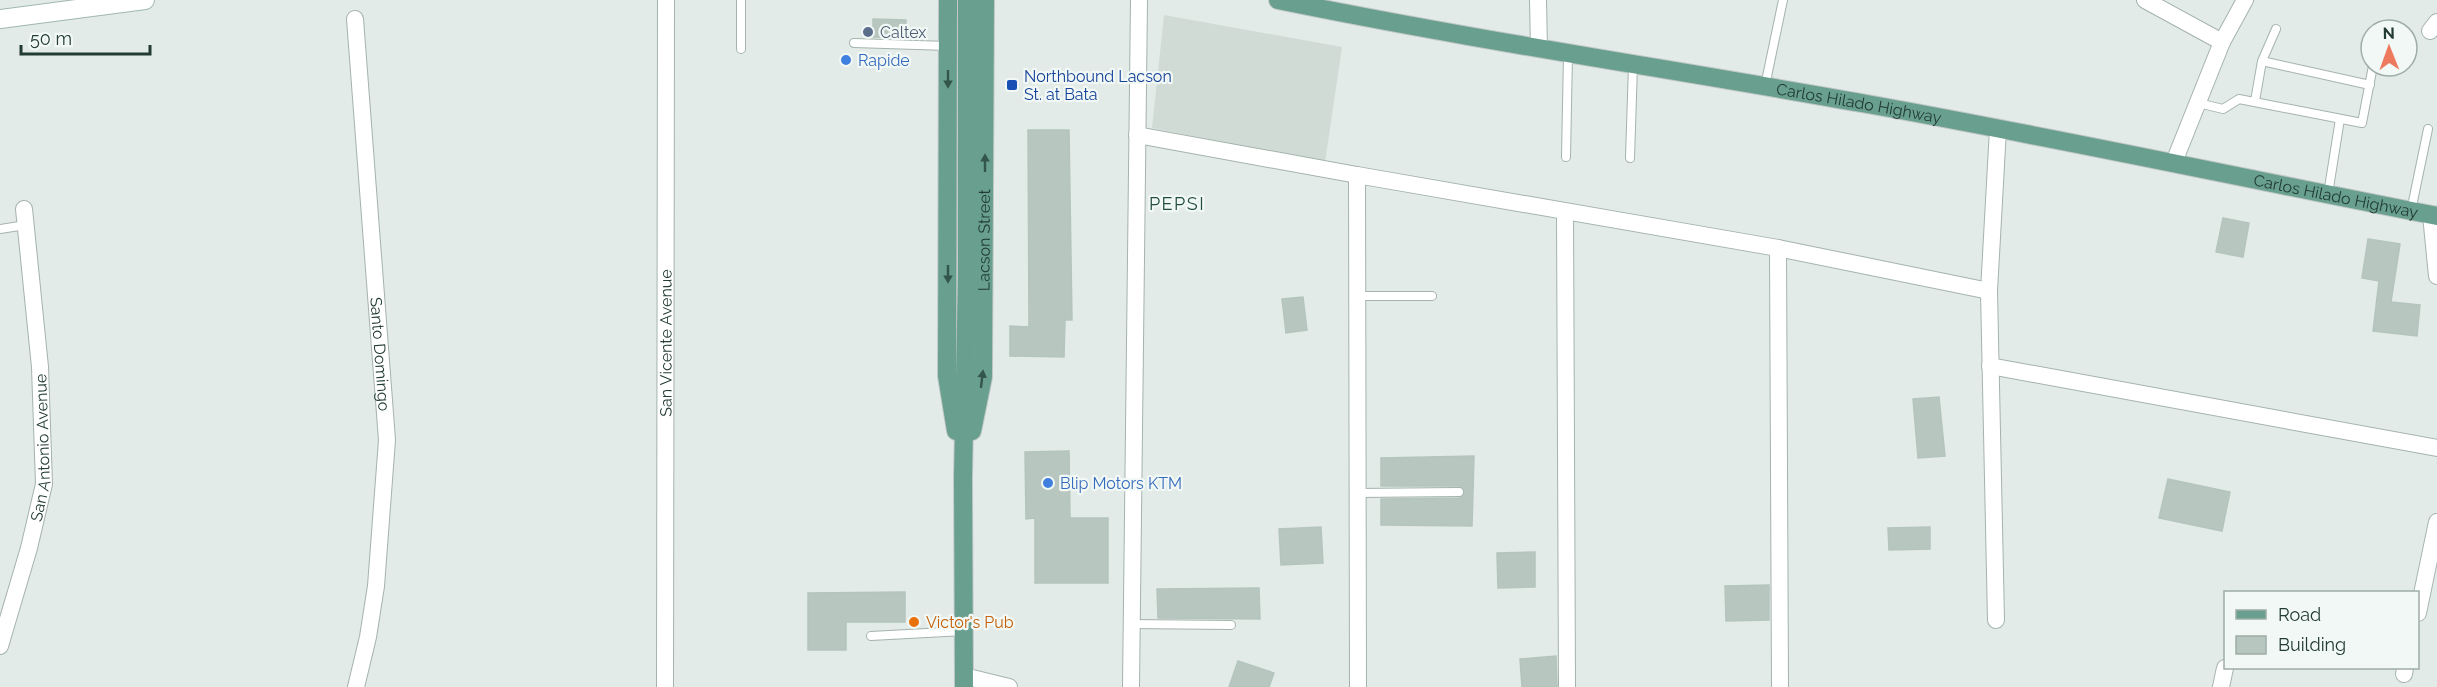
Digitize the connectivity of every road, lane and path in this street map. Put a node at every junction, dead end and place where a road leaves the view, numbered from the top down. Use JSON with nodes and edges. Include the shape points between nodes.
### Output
{"nodes":[{"id":1,"x":145,"y":0,"type":"edge"},
{"id":2,"x":666,"y":0,"type":"edge"},
{"id":3,"x":741,"y":0,"type":"edge"},
{"id":4,"x":948,"y":0,"type":"edge"},
{"id":5,"x":968,"y":0,"type":"edge"},
{"id":6,"x":985,"y":0,"type":"edge"},
{"id":7,"x":1139,"y":0,"type":"edge"},
{"id":8,"x":1278,"y":0,"type":"edge"},
{"id":9,"x":1539,"y":0,"type":"edge"},
{"id":10,"x":1784,"y":0,"type":"edge"},
{"id":11,"x":2145,"y":0,"type":"edge"},
{"id":12,"x":2245,"y":0,"type":"edge"},
{"id":13,"x":57,"y":6,"type":"edge"},
{"id":14,"x":1342,"y":6,"type":"edge"},
{"id":15,"x":0,"y":19,"type":"edge"},
{"id":16,"x":355,"y":19,"type":"dead end"},
{"id":17,"x":2276,"y":28,"type":"dead end"},
{"id":18,"x":2222,"y":42,"type":"junction"},
{"id":19,"x":854,"y":43,"type":"dead end"},
{"id":20,"x":948,"y":46,"type":"junction"},
{"id":21,"x":741,"y":49,"type":"dead end"},
{"id":22,"x":1539,"y":49,"type":"junction"},
{"id":23,"x":1568,"y":54,"type":"junction"},
{"id":24,"x":2262,"y":61,"type":"junction"},
{"id":25,"x":1633,"y":64,"type":"junction"},
{"id":26,"x":2371,"y":78,"type":"edge"},
{"id":27,"x":2370,"y":85,"type":"junction"},
{"id":28,"x":1765,"y":87,"type":"junction"},
{"id":29,"x":2255,"y":101,"type":"junction"},
{"id":30,"x":2198,"y":102,"type":"junction"},
{"id":31,"x":2340,"y":119,"type":"junction"},
{"id":32,"x":1998,"y":129,"type":"junction"},
{"id":33,"x":2428,"y":129,"type":"dead end"},
{"id":34,"x":1137,"y":135,"type":"junction"},
{"id":35,"x":1566,"y":157,"type":"dead end"},
{"id":36,"x":1630,"y":158,"type":"dead end"},
{"id":37,"x":2174,"y":162,"type":"junction"},
{"id":38,"x":1357,"y":176,"type":"junction"},
{"id":39,"x":2328,"y":194,"type":"junction"},
{"id":40,"x":2411,"y":211,"type":"junction"},
{"id":41,"x":1565,"y":213,"type":"junction"},
{"id":42,"x":2434,"y":215,"type":"edge"},
{"id":43,"x":25,"y":217,"type":"joint"},
{"id":44,"x":0,"y":229,"type":"edge"},
{"id":45,"x":1778,"y":248,"type":"junction"},
{"id":46,"x":2437,"y":276,"type":"edge"},
{"id":47,"x":1989,"y":291,"type":"junction"},
{"id":48,"x":1357,"y":296,"type":"junction"},
{"id":49,"x":1432,"y":296,"type":"dead end"},
{"id":50,"x":1990,"y":366,"type":"junction"},
{"id":51,"x":2437,"y":448,"type":"edge"},
{"id":52,"x":963,"y":477,"type":"junction"},
{"id":53,"x":1459,"y":492,"type":"dead end"},
{"id":54,"x":1356,"y":493,"type":"junction"},
{"id":55,"x":2437,"y":522,"type":"edge"},
{"id":56,"x":2419,"y":608,"type":"edge"},
{"id":57,"x":1996,"y":620,"type":"dead end"},
{"id":58,"x":1131,"y":624,"type":"junction"},
{"id":59,"x":1231,"y":625,"type":"dead end"},
{"id":60,"x":964,"y":631,"type":"junction"},
{"id":61,"x":871,"y":636,"type":"dead end"},
{"id":62,"x":0,"y":646,"type":"edge"},
{"id":63,"x":2225,"y":669,"type":"edge"},
{"id":64,"x":964,"y":681,"type":"edge"},
{"id":65,"x":356,"y":687,"type":"edge"},
{"id":66,"x":665,"y":687,"type":"edge"},
{"id":67,"x":1009,"y":687,"type":"edge"},
{"id":68,"x":1131,"y":687,"type":"edge"},
{"id":69,"x":1358,"y":687,"type":"edge"},
{"id":70,"x":1567,"y":687,"type":"edge"},
{"id":71,"x":1780,"y":687,"type":"edge"},
{"id":72,"x":2221,"y":687,"type":"edge"}],
"edges":[{"from":1,"to":13,"type":"main road"},
{"from":2,"to":66,"type":"street","name":"San Vicente Avenue"},
{"from":3,"to":21,"type":"lane"},
{"from":4,"to":20,"type":"main road","name":"Lacson Street"},
{"from":5,"to":52,"type":"main road","name":"Lacson Street"},
{"from":52,"to":6,"type":"main road","name":"Lacson Street","one_way":true,"via":[[983,377]]},
{"from":7,"to":34,"type":"street"},
{"from":8,"to":14,"type":"main road","name":"Carlos Hilado Highway"},
{"from":9,"to":22,"type":"street"},
{"from":10,"to":28,"type":"lane"},
{"from":11,"to":18,"type":"street"},
{"from":12,"to":18,"type":"street"},
{"from":13,"to":15,"type":"main road"},
{"from":14,"to":22,"type":"main road","name":"Carlos Hilado Highway"},
{"from":16,"to":65,"type":"street","name":"Santo Domingo","via":[[387,440],[376,586]]},
{"from":17,"to":24,"type":"lane"},
{"from":18,"to":30,"type":"street"},
{"from":19,"to":20,"type":"lane"},
{"from":20,"to":52,"type":"main road","name":"Lacson Street","one_way":true,"via":[[947,376]]},
{"from":22,"to":23,"type":"main road","name":"Carlos Hilado Highway"},
{"from":23,"to":25,"type":"main road","name":"Carlos Hilado Highway"},
{"from":23,"to":35,"type":"lane"},
{"from":24,"to":27,"type":"lane"},
{"from":24,"to":29,"type":"lane"},
{"from":25,"to":28,"type":"main road","name":"Carlos Hilado Highway"},
{"from":25,"to":36,"type":"lane"},
{"from":26,"to":27,"type":"lane"},
{"from":27,"to":31,"type":"lane","via":[[2362,123]]},
{"from":28,"to":32,"type":"main road","name":"Carlos Hilado Highway"},
{"from":29,"to":30,"type":"lane","via":[[2240,99],[2223,109]]},
{"from":29,"to":31,"type":"lane"},
{"from":30,"to":37,"type":"street"},
{"from":31,"to":39,"type":"lane"},
{"from":32,"to":37,"type":"main road","name":"Carlos Hilado Highway"},
{"from":32,"to":47,"type":"street"},
{"from":33,"to":40,"type":"lane"},
{"from":34,"to":38,"type":"street"},
{"from":34,"to":58,"type":"street"},
{"from":37,"to":39,"type":"main road","name":"Carlos Hilado Highway"},
{"from":38,"to":41,"type":"street"},
{"from":38,"to":48,"type":"street"},
{"from":39,"to":40,"type":"main road","name":"Carlos Hilado Highway"},
{"from":40,"to":42,"type":"main road","name":"Carlos Hilado Highway"},
{"from":41,"to":45,"type":"street"},
{"from":41,"to":70,"type":"street"},
{"from":42,"to":46,"type":"street"},
{"from":43,"to":44,"type":"lane"},
{"from":43,"to":62,"type":"street","name":"San Antonio Avenue","via":[[40,367],[44,484]]},
{"from":45,"to":47,"type":"street"},
{"from":45,"to":71,"type":"street"},
{"from":47,"to":50,"type":"street"},
{"from":48,"to":49,"type":"lane"},
{"from":48,"to":54,"type":"street"},
{"from":50,"to":51,"type":"street"},
{"from":50,"to":57,"type":"street"},
{"from":52,"to":60,"type":"main road","name":"Lacson Street"},
{"from":53,"to":54,"type":"lane"},
{"from":54,"to":69,"type":"street"},
{"from":55,"to":56,"type":"street"},
{"from":58,"to":59,"type":"lane"},
{"from":58,"to":68,"type":"street"},
{"from":60,"to":61,"type":"lane"},
{"from":60,"to":64,"type":"main road","name":"Lacson Street"},
{"from":63,"to":72,"type":"street"},
{"from":64,"to":67,"type":"street"}]}
